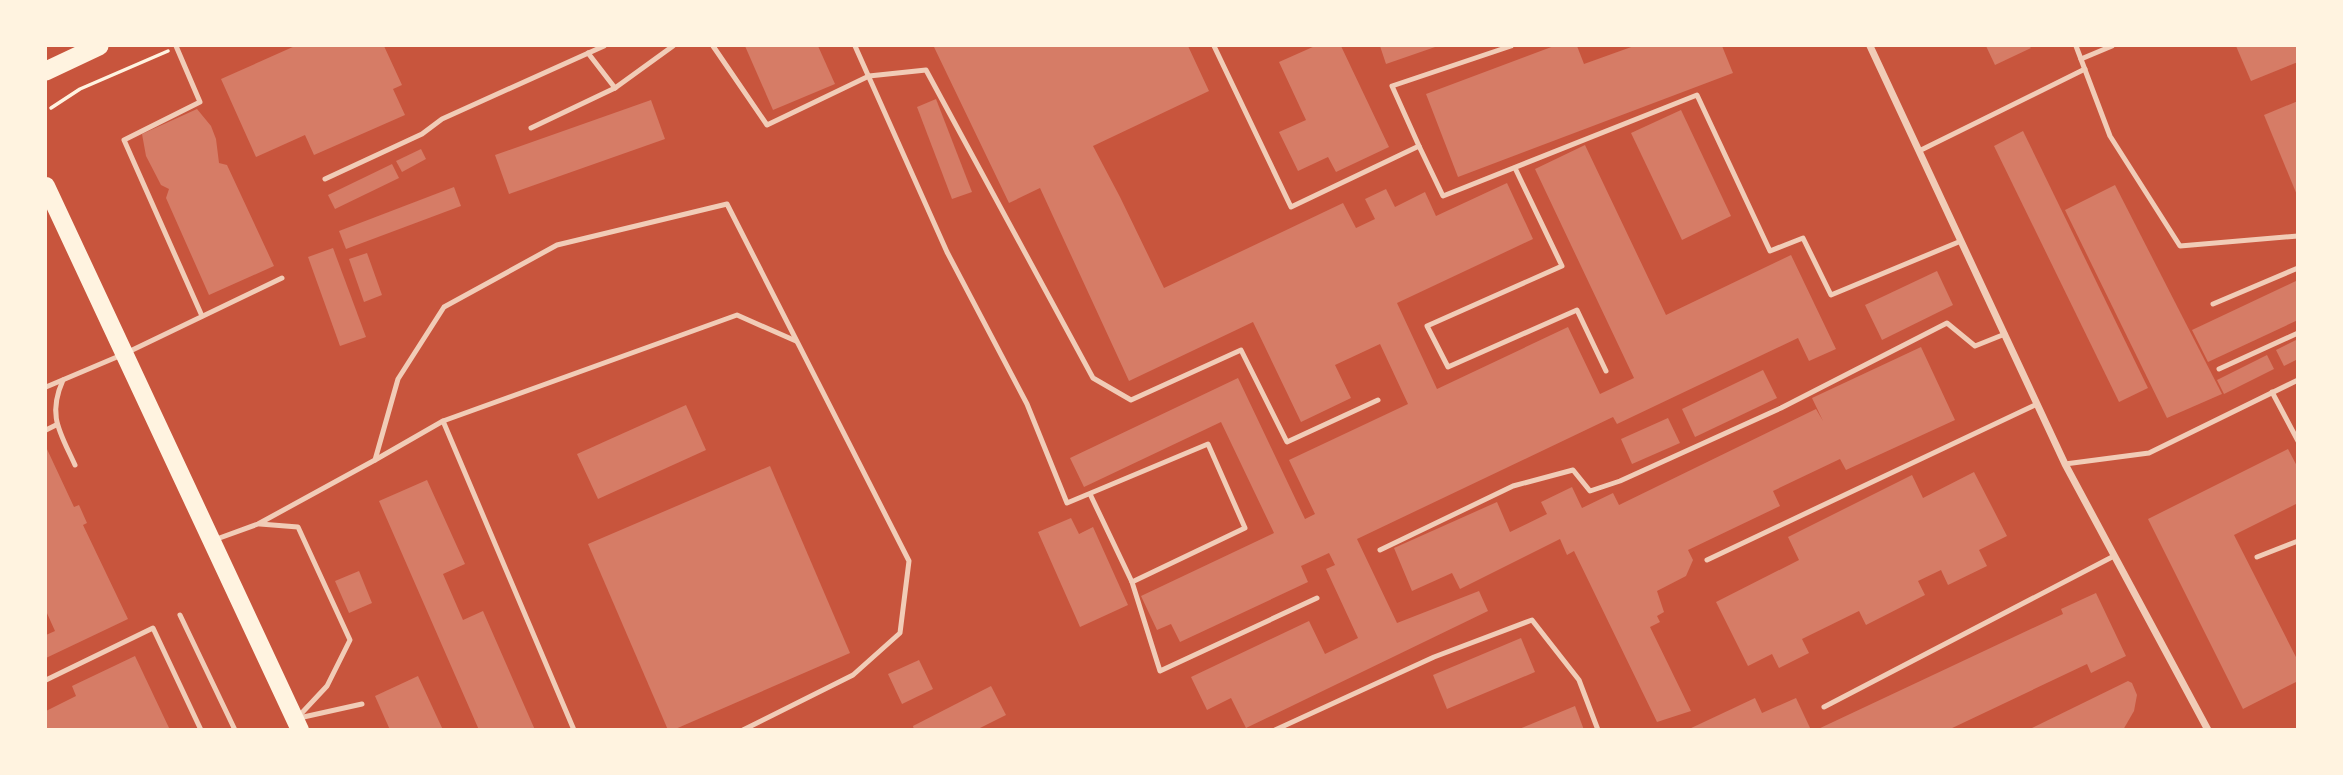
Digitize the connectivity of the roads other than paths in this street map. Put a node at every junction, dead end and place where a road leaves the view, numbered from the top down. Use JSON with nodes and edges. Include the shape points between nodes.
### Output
{"nodes":[{"id":1,"x":99,"y":46,"type":"edge"},
{"id":2,"x":176,"y":46,"type":"edge"},
{"id":3,"x":604,"y":46,"type":"edge"},
{"id":4,"x":673,"y":46,"type":"edge"},
{"id":5,"x":713,"y":46,"type":"edge"},
{"id":6,"x":855,"y":46,"type":"edge"},
{"id":7,"x":1214,"y":46,"type":"edge"},
{"id":8,"x":1511,"y":46,"type":"edge"},
{"id":9,"x":1870,"y":46,"type":"edge"},
{"id":10,"x":2076,"y":46,"type":"edge"},
{"id":11,"x":2112,"y":46,"type":"edge"},
{"id":12,"x":588,"y":53,"type":"junction"},
{"id":13,"x":2081,"y":59,"type":"junction"},
{"id":14,"x":2085,"y":69,"type":"junction"},
{"id":15,"x":46,"y":71,"type":"edge"},
{"id":16,"x":869,"y":76,"type":"junction"},
{"id":17,"x":615,"y":88,"type":"junction"},
{"id":18,"x":531,"y":128,"type":"dead end"},
{"id":19,"x":1419,"y":146,"type":"junction"},
{"id":20,"x":1920,"y":151,"type":"junction"},
{"id":21,"x":1515,"y":168,"type":"junction"},
{"id":22,"x":325,"y":179,"type":"dead end"},
{"id":23,"x":46,"y":186,"type":"edge"},
{"id":24,"x":2298,"y":236,"type":"edge"},
{"id":25,"x":1961,"y":241,"type":"junction"},
{"id":26,"x":2298,"y":268,"type":"edge"},
{"id":27,"x":282,"y":278,"type":"dead end"},
{"id":28,"x":2213,"y":304,"type":"dead end"},
{"id":29,"x":202,"y":316,"type":"junction"},
{"id":30,"x":2298,"y":332,"type":"edge"},
{"id":31,"x":2005,"y":334,"type":"junction"},
{"id":32,"x":796,"y":341,"type":"junction"},
{"id":33,"x":124,"y":354,"type":"junction"},
{"id":34,"x":2218,"y":369,"type":"dead end"},
{"id":35,"x":1606,"y":371,"type":"dead end"},
{"id":36,"x":63,"y":380,"type":"junction"},
{"id":37,"x":2298,"y":380,"type":"edge"},
{"id":38,"x":46,"y":387,"type":"edge"},
{"id":39,"x":2272,"y":392,"type":"junction"},
{"id":40,"x":1378,"y":400,"type":"dead end"},
{"id":41,"x":2037,"y":404,"type":"junction"},
{"id":42,"x":443,"y":421,"type":"junction"},
{"id":43,"x":56,"y":425,"type":"junction"},
{"id":44,"x":46,"y":430,"type":"edge"},
{"id":45,"x":2298,"y":441,"type":"edge"},
{"id":46,"x":375,"y":460,"type":"junction"},
{"id":47,"x":2065,"y":464,"type":"junction"},
{"id":48,"x":75,"y":466,"type":"dead end"},
{"id":49,"x":1090,"y":494,"type":"junction"},
{"id":50,"x":258,"y":524,"type":"junction"},
{"id":51,"x":211,"y":541,"type":"junction"},
{"id":52,"x":2298,"y":541,"type":"edge"},
{"id":53,"x":1380,"y":550,"type":"dead end"},
{"id":54,"x":2114,"y":556,"type":"junction"},
{"id":55,"x":2257,"y":557,"type":"dead end"},
{"id":56,"x":1707,"y":561,"type":"dead end"},
{"id":57,"x":1132,"y":582,"type":"junction"},
{"id":58,"x":1317,"y":598,"type":"dead end"},
{"id":59,"x":180,"y":615,"type":"dead end"},
{"id":60,"x":46,"y":680,"type":"edge"},
{"id":61,"x":362,"y":704,"type":"dead end"},
{"id":62,"x":1824,"y":707,"type":"dead end"},
{"id":63,"x":298,"y":724,"type":"edge"},
{"id":64,"x":201,"y":730,"type":"edge"},
{"id":65,"x":235,"y":730,"type":"edge"},
{"id":66,"x":574,"y":730,"type":"edge"},
{"id":67,"x":743,"y":730,"type":"edge"},
{"id":68,"x":1275,"y":730,"type":"edge"},
{"id":69,"x":1598,"y":730,"type":"edge"},
{"id":70,"x":2208,"y":730,"type":"edge"}],
"edges":[{"from":1,"to":15,"type":"highway"},
{"from":2,"to":29,"type":"lane","via":[[200,102],[124,140]]},
{"from":3,"to":12,"type":"lane"},
{"from":4,"to":17,"type":"lane"},
{"from":5,"to":16,"type":"lane","via":[[767,124]]},
{"from":6,"to":16,"type":"lane"},
{"from":7,"to":19,"type":"lane","via":[[1291,207]]},
{"from":8,"to":19,"type":"lane","via":[[1391,86]]},
{"from":9,"to":20,"type":"street"},
{"from":10,"to":13,"type":"lane"},
{"from":11,"to":13,"type":"lane"},
{"from":12,"to":17,"type":"lane"},
{"from":12,"to":22,"type":"lane","via":[[442,119],[422,134]]},
{"from":13,"to":14,"type":"lane"},
{"from":14,"to":20,"type":"lane"},
{"from":14,"to":24,"type":"lane","via":[[2110,136],[2180,246]]},
{"from":16,"to":40,"type":"lane","via":[[926,70],[1093,378],[1131,400],[1241,350],[1287,442]]},
{"from":16,"to":49,"type":"lane","via":[[947,252],[1027,404],[1067,503]]},
{"from":17,"to":18,"type":"lane"},
{"from":19,"to":21,"type":"lane","via":[[1443,196]]},
{"from":20,"to":25,"type":"street"},
{"from":21,"to":25,"type":"lane","via":[[1697,95],[1770,251],[1803,238],[1831,295]]},
{"from":21,"to":35,"type":"lane","via":[[1562,265],[1427,326],[1448,367],[1577,310]]},
{"from":23,"to":33,"type":"main road"},
{"from":25,"to":31,"type":"street"},
{"from":26,"to":28,"type":"lane"},
{"from":27,"to":29,"type":"lane"},
{"from":29,"to":33,"type":"lane"},
{"from":30,"to":34,"type":"lane"},
{"from":31,"to":41,"type":"street"},
{"from":31,"to":53,"type":"lane","via":[[1975,346],[1947,323],[1781,408],[1620,481],[1590,491],[1573,470],[1513,486]]},
{"from":32,"to":42,"type":"lane","via":[[737,315]]},
{"from":32,"to":46,"type":"lane","via":[[727,204],[557,245],[444,307],[398,379]]},
{"from":32,"to":67,"type":"lane","via":[[909,561],[900,633],[853,675]]},
{"from":33,"to":36,"type":"lane"},
{"from":33,"to":51,"type":"main road"},
{"from":36,"to":38,"type":"lane"},
{"from":36,"to":43,"type":"lane","via":[[56,397]]},
{"from":37,"to":39,"type":"lane"},
{"from":39,"to":45,"type":"lane"},
{"from":39,"to":47,"type":"lane","via":[[2149,453]]},
{"from":41,"to":47,"type":"street"},
{"from":41,"to":56,"type":"lane"},
{"from":42,"to":46,"type":"lane"},
{"from":42,"to":66,"type":"lane"},
{"from":43,"to":44,"type":"lane"},
{"from":43,"to":48,"type":"lane"},
{"from":46,"to":50,"type":"lane"},
{"from":47,"to":54,"type":"street"},
{"from":49,"to":57,"type":"lane"},
{"from":49,"to":57,"type":"lane","via":[[1208,444],[1245,528]]},
{"from":50,"to":51,"type":"lane"},
{"from":50,"to":63,"type":"lane","via":[[298,527],[350,640],[327,686]]},
{"from":51,"to":63,"type":"main road"},
{"from":52,"to":55,"type":"lane"},
{"from":54,"to":62,"type":"lane"},
{"from":54,"to":70,"type":"street"},
{"from":57,"to":58,"type":"lane","via":[[1160,671]]},
{"from":59,"to":65,"type":"lane"},
{"from":60,"to":64,"type":"lane","via":[[153,628]]},
{"from":61,"to":63,"type":"lane"},
{"from":68,"to":69,"type":"lane","via":[[1434,657],[1532,620],[1579,680]]}]}
